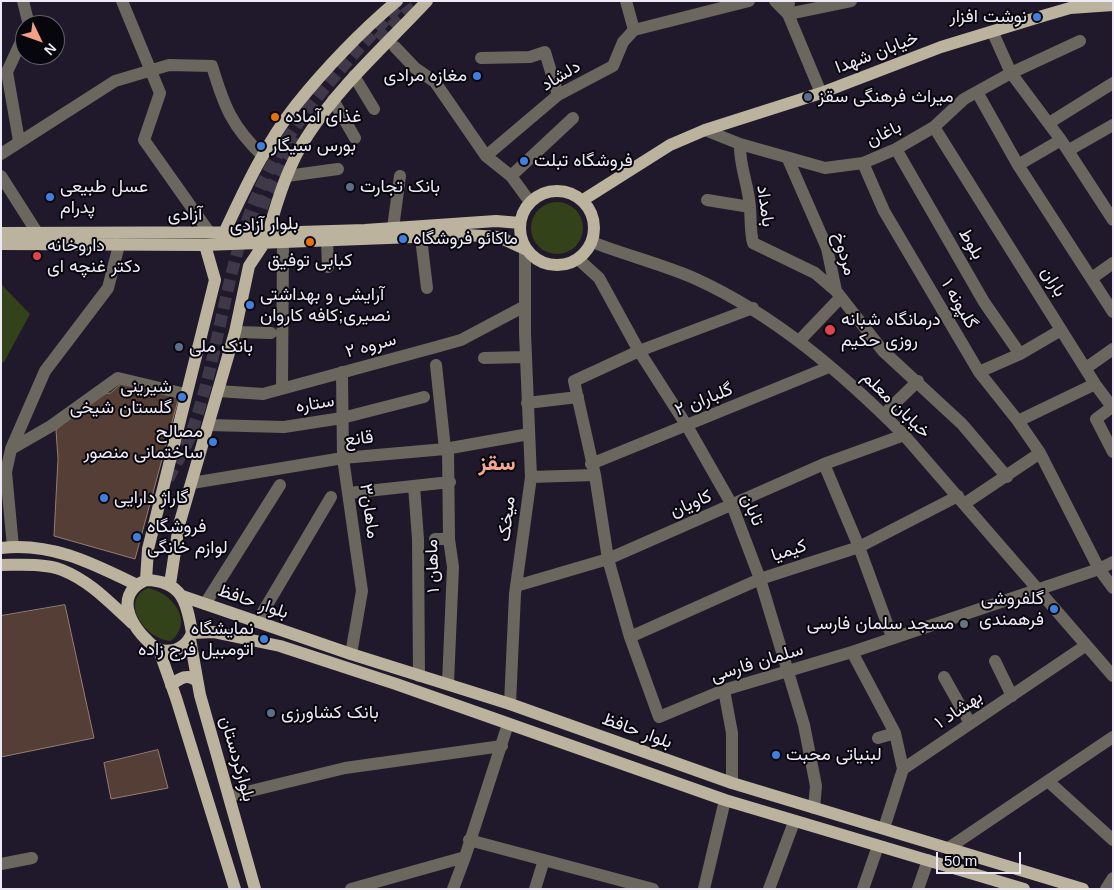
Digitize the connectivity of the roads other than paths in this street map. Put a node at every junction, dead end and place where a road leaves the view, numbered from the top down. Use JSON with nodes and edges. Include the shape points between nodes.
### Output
{"nodes":[{"id":1,"x":23,"y":1,"type":"edge"},
{"id":2,"x":122,"y":1,"type":"edge"},
{"id":3,"x":397,"y":1,"type":"edge"},
{"id":4,"x":427,"y":1,"type":"edge"},
{"id":5,"x":626,"y":1,"type":"edge"},
{"id":6,"x":749,"y":1,"type":"edge"},
{"id":7,"x":775,"y":1,"type":"edge"},
{"id":8,"x":850,"y":1,"type":"edge"},
{"id":9,"x":1068,"y":5,"type":"edge"},
{"id":10,"x":1113,"y":5,"type":"edge"},
{"id":11,"x":789,"y":8,"type":"edge"},
{"id":12,"x":26,"y":15,"type":"edge"},
{"id":13,"x":634,"y":30,"type":"junction"},
{"id":14,"x":993,"y":33,"type":"junction"},
{"id":15,"x":1080,"y":41,"type":"dead end"},
{"id":16,"x":395,"y":47,"type":"dead end"},
{"id":17,"x":15,"y":55,"type":"edge"},
{"id":18,"x":481,"y":58,"type":"dead end"},
{"id":19,"x":152,"y":69,"type":"junction"},
{"id":20,"x":1011,"y":73,"type":"junction"},
{"id":21,"x":354,"y":76,"type":"junction"},
{"id":22,"x":1112,"y":83,"type":"edge"},
{"id":23,"x":978,"y":92,"type":"junction"},
{"id":24,"x":820,"y":93,"type":"junction"},
{"id":25,"x":558,"y":95,"type":"junction"},
{"id":26,"x":333,"y":100,"type":"junction"},
{"id":27,"x":374,"y":109,"type":"dead end"},
{"id":28,"x":574,"y":118,"type":"dead end"},
{"id":29,"x":1049,"y":123,"type":"junction"},
{"id":30,"x":1113,"y":125,"type":"edge"},
{"id":31,"x":934,"y":127,"type":"junction"},
{"id":32,"x":705,"y":130,"type":"junction"},
{"id":33,"x":355,"y":138,"type":"dead end"},
{"id":34,"x":19,"y":141,"type":"junction"},
{"id":35,"x":740,"y":144,"type":"junction"},
{"id":36,"x":1065,"y":145,"type":"junction"},
{"id":37,"x":896,"y":149,"type":"junction"},
{"id":38,"x":1,"y":154,"type":"edge"},
{"id":39,"x":263,"y":156,"type":"junction"},
{"id":40,"x":486,"y":156,"type":"junction"},
{"id":41,"x":788,"y":159,"type":"junction"},
{"id":42,"x":863,"y":163,"type":"junction"},
{"id":43,"x":1018,"y":165,"type":"junction"},
{"id":44,"x":338,"y":169,"type":"dead end"},
{"id":45,"x":1,"y":176,"type":"edge"},
{"id":46,"x":287,"y":176,"type":"junction"},
{"id":47,"x":400,"y":176,"type":"dead end"},
{"id":48,"x":511,"y":176,"type":"junction"},
{"id":49,"x":583,"y":200,"type":"junction"},
{"id":50,"x":707,"y":200,"type":"dead end"},
{"id":51,"x":530,"y":202,"type":"junction"},
{"id":52,"x":750,"y":207,"type":"junction"},
{"id":53,"x":1112,"y":217,"type":"edge"},
{"id":54,"x":520,"y":223,"type":"junction"},
{"id":55,"x":393,"y":228,"type":"junction"},
{"id":56,"x":225,"y":231,"type":"junction"},
{"id":57,"x":209,"y":232,"type":"junction"},
{"id":58,"x":1,"y":233,"type":"edge"},
{"id":59,"x":38,"y":234,"type":"junction"},
{"id":60,"x":267,"y":236,"type":"junction"},
{"id":61,"x":421,"y":238,"type":"junction"},
{"id":62,"x":327,"y":241,"type":"junction"},
{"id":63,"x":283,"y":242,"type":"junction"},
{"id":64,"x":592,"y":242,"type":"junction"},
{"id":65,"x":1,"y":244,"type":"edge"},
{"id":66,"x":118,"y":244,"type":"junction"},
{"id":67,"x":204,"y":245,"type":"junction"},
{"id":68,"x":525,"y":249,"type":"junction"},
{"id":69,"x":578,"y":259,"type":"junction"},
{"id":70,"x":1113,"y":264,"type":"edge"},
{"id":71,"x":328,"y":267,"type":"dead end"},
{"id":72,"x":1092,"y":278,"type":"junction"},
{"id":73,"x":427,"y":288,"type":"dead end"},
{"id":74,"x":839,"y":294,"type":"junction"},
{"id":75,"x":525,"y":306,"type":"junction"},
{"id":76,"x":753,"y":308,"type":"junction"},
{"id":77,"x":1113,"y":312,"type":"edge"},
{"id":78,"x":1061,"y":330,"type":"junction"},
{"id":79,"x":235,"y":332,"type":"junction"},
{"id":80,"x":271,"y":333,"type":"dead end"},
{"id":81,"x":799,"y":341,"type":"junction"},
{"id":82,"x":1113,"y":349,"type":"edge"},
{"id":83,"x":639,"y":351,"type":"junction"},
{"id":84,"x":1020,"y":354,"type":"junction"},
{"id":85,"x":526,"y":356,"type":"junction"},
{"id":86,"x":484,"y":358,"type":"dead end"},
{"id":87,"x":436,"y":365,"type":"dead end"},
{"id":88,"x":829,"y":367,"type":"junction"},
{"id":89,"x":1086,"y":368,"type":"junction"},
{"id":90,"x":342,"y":372,"type":"junction"},
{"id":91,"x":979,"y":372,"type":"junction"},
{"id":92,"x":918,"y":381,"type":"junction"},
{"id":93,"x":1095,"y":384,"type":"junction"},
{"id":94,"x":282,"y":389,"type":"junction"},
{"id":95,"x":218,"y":391,"type":"junction"},
{"id":96,"x":185,"y":394,"type":"junction"},
{"id":97,"x":424,"y":397,"type":"dead end"},
{"id":98,"x":578,"y":397,"type":"junction"},
{"id":99,"x":1110,"y":397,"type":"edge"},
{"id":100,"x":527,"y":403,"type":"junction"},
{"id":101,"x":889,"y":409,"type":"dead end"},
{"id":102,"x":342,"y":418,"type":"junction"},
{"id":103,"x":1018,"y":421,"type":"junction"},
{"id":104,"x":209,"y":425,"type":"junction"},
{"id":105,"x":687,"y":426,"type":"junction"},
{"id":106,"x":529,"y":434,"type":"junction"},
{"id":107,"x":904,"y":435,"type":"junction"},
{"id":108,"x":447,"y":448,"type":"junction"},
{"id":109,"x":10,"y":449,"type":"junction"},
{"id":110,"x":1113,"y":452,"type":"edge"},
{"id":111,"x":1040,"y":453,"type":"junction"},
{"id":112,"x":344,"y":458,"type":"junction"},
{"id":113,"x":824,"y":464,"type":"junction"},
{"id":114,"x":593,"y":469,"type":"junction"},
{"id":115,"x":531,"y":477,"type":"junction"},
{"id":116,"x":1007,"y":477,"type":"junction"},
{"id":117,"x":450,"y":482,"type":"junction"},
{"id":118,"x":192,"y":483,"type":"junction"},
{"id":119,"x":280,"y":485,"type":"dead end"},
{"id":120,"x":414,"y":486,"type":"junction"},
{"id":121,"x":349,"y":493,"type":"junction"},
{"id":122,"x":331,"y":497,"type":"dead end"},
{"id":123,"x":961,"y":500,"type":"junction"},
{"id":124,"x":732,"y":505,"type":"junction"},
{"id":125,"x":435,"y":539,"type":"dead end"},
{"id":126,"x":449,"y":539,"type":"junction"},
{"id":127,"x":7,"y":547,"type":"edge"},
{"id":128,"x":859,"y":547,"type":"junction"},
{"id":129,"x":608,"y":559,"type":"junction"},
{"id":130,"x":1113,"y":562,"type":"edge"},
{"id":131,"x":1,"y":565,"type":"edge"},
{"id":132,"x":1100,"y":569,"type":"junction"},
{"id":133,"x":760,"y":579,"type":"junction"},
{"id":134,"x":141,"y":582,"type":"junction"},
{"id":135,"x":170,"y":584,"type":"junction"},
{"id":136,"x":516,"y":586,"type":"junction"},
{"id":137,"x":1113,"y":588,"type":"edge"},
{"id":138,"x":1038,"y":589,"type":"junction"},
{"id":139,"x":182,"y":596,"type":"junction"},
{"id":140,"x":205,"y":604,"type":"junction"},
{"id":141,"x":257,"y":622,"type":"junction"},
{"id":142,"x":135,"y":626,"type":"junction"},
{"id":143,"x":191,"y":636,"type":"junction"},
{"id":144,"x":630,"y":637,"type":"junction"},
{"id":145,"x":892,"y":637,"type":"junction"},
{"id":146,"x":1085,"y":646,"type":"junction"},
{"id":147,"x":159,"y":650,"type":"junction"},
{"id":148,"x":852,"y":652,"type":"junction"},
{"id":149,"x":351,"y":654,"type":"junction"},
{"id":150,"x":995,"y":661,"type":"dead end"},
{"id":151,"x":788,"y":671,"type":"junction"},
{"id":152,"x":419,"y":676,"type":"junction"},
{"id":153,"x":1113,"y":676,"type":"edge"},
{"id":154,"x":944,"y":677,"type":"dead end"},
{"id":155,"x":197,"y":681,"type":"junction"},
{"id":156,"x":171,"y":684,"type":"junction"},
{"id":157,"x":448,"y":684,"type":"junction"},
{"id":158,"x":724,"y":690,"type":"junction"},
{"id":159,"x":1012,"y":696,"type":"junction"},
{"id":160,"x":510,"y":704,"type":"junction"},
{"id":161,"x":970,"y":723,"type":"junction"},
{"id":162,"x":508,"y":724,"type":"junction"},
{"id":163,"x":895,"y":732,"type":"junction"},
{"id":164,"x":1113,"y":737,"type":"edge"},
{"id":165,"x":878,"y":738,"type":"dead end"},
{"id":166,"x":502,"y":746,"type":"junction"},
{"id":167,"x":903,"y":769,"type":"junction"},
{"id":168,"x":1049,"y":782,"type":"junction"},
{"id":169,"x":732,"y":783,"type":"junction"},
{"id":170,"x":230,"y":796,"type":"junction"},
{"id":171,"x":725,"y":800,"type":"junction"},
{"id":172,"x":814,"y":808,"type":"junction"},
{"id":173,"x":794,"y":822,"type":"junction"},
{"id":174,"x":884,"y":828,"type":"junction"},
{"id":175,"x":469,"y":840,"type":"junction"},
{"id":176,"x":1113,"y":840,"type":"edge"},
{"id":177,"x":878,"y":846,"type":"junction"},
{"id":178,"x":950,"y":847,"type":"junction"},
{"id":179,"x":465,"y":857,"type":"junction"},
{"id":180,"x":32,"y":858,"type":"dead end"},
{"id":181,"x":544,"y":860,"type":"junction"},
{"id":182,"x":928,"y":860,"type":"junction"},
{"id":183,"x":1,"y":864,"type":"edge"},
{"id":184,"x":1113,"y":878,"type":"edge"},
{"id":185,"x":632,"y":885,"type":"edge"},
{"id":186,"x":1000,"y":885,"type":"edge"},
{"id":187,"x":235,"y":889,"type":"edge"},
{"id":188,"x":255,"y":889,"type":"edge"},
{"id":189,"x":351,"y":889,"type":"edge"},
{"id":190,"x":453,"y":889,"type":"edge"},
{"id":191,"x":535,"y":889,"type":"edge"},
{"id":192,"x":653,"y":889,"type":"edge"},
{"id":193,"x":704,"y":889,"type":"edge"},
{"id":194,"x":769,"y":889,"type":"edge"},
{"id":195,"x":863,"y":889,"type":"edge"},
{"id":196,"x":918,"y":889,"type":"edge"},
{"id":197,"x":1024,"y":889,"type":"edge"},
{"id":198,"x":1083,"y":889,"type":"edge"},
{"id":199,"x":1106,"y":889,"type":"edge"}],
"edges":[{"from":1,"to":12,"type":"street"},
{"from":2,"to":19,"type":"street"},
{"from":3,"to":39,"type":"main road","via":[[376,18],[296,106]]},
{"from":4,"to":21,"type":"main road"},
{"from":5,"to":13,"type":"street"},
{"from":6,"to":13,"type":"street"},
{"from":7,"to":11,"type":"street"},
{"from":8,"to":11,"type":"street"},
{"from":9,"to":10,"type":"main road","name":"خیابان شهدا"},
{"from":9,"to":14,"type":"main road","name":"خیابان شهدا"},
{"from":11,"to":24,"type":"street"},
{"from":13,"to":25,"type":"street","name":"دلشاد","via":[[623,42],[612,66]]},
{"from":14,"to":20,"type":"street"},
{"from":14,"to":24,"type":"main road","name":"خیابان شهدا","via":[[941,48]]},
{"from":15,"to":20,"type":"street","name":"باغان"},
{"from":16,"to":40,"type":"street","via":[[415,68],[435,82]]},
{"from":17,"to":34,"type":"street","via":[[7,72]]},
{"from":18,"to":25,"type":"street","via":[[530,57],[545,52]]},
{"from":19,"to":34,"type":"street","via":[[115,81]]},
{"from":19,"to":39,"type":"street","via":[[168,65],[212,66],[222,102],[243,137]]},
{"from":19,"to":57,"type":"street","via":[[160,93],[144,140]]},
{"from":20,"to":23,"type":"street","name":"باغان"},
{"from":20,"to":29,"type":"street"},
{"from":21,"to":26,"type":"main road"},
{"from":21,"to":27,"type":"street"},
{"from":22,"to":29,"type":"street"},
{"from":23,"to":31,"type":"street","name":"باغان","via":[[964,99]]},
{"from":23,"to":43,"type":"street"},
{"from":24,"to":32,"type":"main road","name":"خیابان شهدا"},
{"from":25,"to":40,"type":"street","name":"دلشاد"},
{"from":26,"to":33,"type":"street"},
{"from":26,"to":46,"type":"main road","via":[[307,136]]},
{"from":28,"to":48,"type":"street"},
{"from":29,"to":36,"type":"street"},
{"from":30,"to":36,"type":"street"},
{"from":31,"to":37,"type":"street","name":"باغان"},
{"from":31,"to":78,"type":"street","name":"باران"},
{"from":32,"to":35,"type":"street"},
{"from":32,"to":49,"type":"main road","name":"خیابان شهدا","via":[[670,146]]},
{"from":34,"to":38,"type":"street"},
{"from":35,"to":41,"type":"street","name":"باغان"},
{"from":35,"to":52,"type":"street","name":"بامداد"},
{"from":36,"to":43,"type":"street"},
{"from":36,"to":53,"type":"street"},
{"from":37,"to":42,"type":"street","name":"باغان"},
{"from":37,"to":84,"type":"street","name":"بلوط","via":[[984,302]]},
{"from":39,"to":56,"type":"main road"},
{"from":40,"to":48,"type":"street"},
{"from":41,"to":42,"type":"street","name":"باغان","via":[[825,168]]},
{"from":41,"to":74,"type":"street","name":"مردوخ","via":[[827,248]]},
{"from":42,"to":91,"type":"street","name":"گلپونه ۱","via":[[884,211]]},
{"from":43,"to":72,"type":"street"},
{"from":44,"to":46,"type":"street"},
{"from":45,"to":59,"type":"street"},
{"from":46,"to":60,"type":"main road"},
{"from":47,"to":55,"type":"street"},
{"from":48,"to":51,"type":"street"},
{"from":49,"to":51,"type":"main road","via":[[562,190],[550,191]]},
{"from":49,"to":64,"type":"main road","via":[[594,220]]},
{"from":50,"to":52,"type":"street"},
{"from":51,"to":54,"type":"main road"},
{"from":52,"to":74,"type":"street","name":"بامداد","via":[[749,226],[753,243],[816,273]]},
{"from":54,"to":55,"type":"main road","name":"آزادی","via":[[496,221]]},
{"from":54,"to":68,"type":"main road"},
{"from":55,"to":60,"type":"main road","name":"آزادی"},
{"from":56,"to":57,"type":"main road","name":"آزادی"},
{"from":56,"to":60,"type":"main road","name":"آزادی"},
{"from":57,"to":59,"type":"main road","name":"آزادی"},
{"from":58,"to":59,"type":"main road","name":"آزادی"},
{"from":60,"to":63,"type":"main road","name":"بلوار آزادی"},
{"from":60,"to":67,"type":"main road","name":"بلوار آزادی"},
{"from":60,"to":79,"type":"main road","via":[[250,266]]},
{"from":61,"to":62,"type":"main road","name":"بلوار آزادی"},
{"from":61,"to":68,"type":"main road","name":"بلوار آزادی","via":[[500,237]]},
{"from":61,"to":73,"type":"street"},
{"from":62,"to":63,"type":"main road","name":"بلوار آزادی"},
{"from":62,"to":71,"type":"street"},
{"from":63,"to":94,"type":"street"},
{"from":64,"to":69,"type":"main road"},
{"from":64,"to":76,"type":"street","name":"خیابان معلم","via":[[694,278]]},
{"from":65,"to":66,"type":"main road","name":"بلوار آزادی"},
{"from":66,"to":67,"type":"main road","name":"بلوار آزادی"},
{"from":66,"to":109,"type":"street","via":[[108,288],[45,371]]},
{"from":67,"to":96,"type":"main road","via":[[214,280]]},
{"from":68,"to":69,"type":"main road","via":[[535,258],[551,264],[568,264]]},
{"from":68,"to":75,"type":"street","name":"میخک"},
{"from":69,"to":83,"type":"street","name":"تابان","via":[[599,278]]},
{"from":70,"to":72,"type":"street"},
{"from":72,"to":77,"type":"street"},
{"from":74,"to":81,"type":"street"},
{"from":74,"to":92,"type":"street","name":"مردوخ","via":[[884,351]]},
{"from":75,"to":85,"type":"street","name":"میخک"},
{"from":75,"to":90,"type":"street","name":"سروه ۲","via":[[461,340]]},
{"from":76,"to":81,"type":"street","name":"خیابان معلم"},
{"from":76,"to":83,"type":"street"},
{"from":78,"to":84,"type":"street"},
{"from":78,"to":89,"type":"street","name":"باران"},
{"from":79,"to":80,"type":"street"},
{"from":79,"to":95,"type":"main road"},
{"from":81,"to":88,"type":"street","name":"خیابان معلم"},
{"from":82,"to":89,"type":"street"},
{"from":83,"to":98,"type":"street","via":[[574,381]]},
{"from":83,"to":105,"type":"street","name":"تابان"},
{"from":84,"to":91,"type":"street"},
{"from":85,"to":86,"type":"street"},
{"from":85,"to":100,"type":"street","name":"میخک"},
{"from":87,"to":108,"type":"street","name":"ماهان ۱"},
{"from":88,"to":105,"type":"street","name":"گلباران ۲"},
{"from":88,"to":107,"type":"street","name":"خیابان معلم"},
{"from":89,"to":93,"type":"street","name":"باران"},
{"from":90,"to":94,"type":"street","name":"سروه ۲"},
{"from":90,"to":102,"type":"street","name":"ماهان۳"},
{"from":91,"to":103,"type":"street","name":"گلپونه ۱"},
{"from":92,"to":101,"type":"street"},
{"from":92,"to":116,"type":"street","name":"مردوخ","via":[[962,424]]},
{"from":93,"to":99,"type":"street","name":"باران"},
{"from":93,"to":103,"type":"street"},
{"from":94,"to":95,"type":"street","name":"سروه ۲","via":[[263,394]]},
{"from":95,"to":104,"type":"main road"},
{"from":96,"to":109,"type":"street","via":[[118,378],[51,426]]},
{"from":96,"to":134,"type":"main road"},
{"from":97,"to":102,"type":"street","name":"ستاره"},
{"from":98,"to":100,"type":"street"},
{"from":98,"to":114,"type":"street"},
{"from":99,"to":110,"type":"street","name":"باران","via":[[1112,407],[1096,420]]},
{"from":100,"to":106,"type":"street","name":"میخک"},
{"from":102,"to":104,"type":"street","name":"ستاره","via":[[284,427]]},
{"from":102,"to":112,"type":"street","name":"ماهان۳"},
{"from":103,"to":111,"type":"street","name":"گلپونه ۱"},
{"from":104,"to":118,"type":"main road"},
{"from":105,"to":114,"type":"street","name":"گلباران ۲"},
{"from":105,"to":124,"type":"street","name":"تابان"},
{"from":106,"to":108,"type":"street","name":"قانع"},
{"from":106,"to":115,"type":"street","name":"میخک"},
{"from":107,"to":113,"type":"street","name":"کاویان"},
{"from":107,"to":123,"type":"street","name":"خیابان معلم"},
{"from":108,"to":112,"type":"street","name":"قانع"},
{"from":108,"to":117,"type":"street","name":"ماهان ۱"},
{"from":109,"to":127,"type":"street","via":[[6,472]]},
{"from":111,"to":116,"type":"street","name":"کیمیا"},
{"from":111,"to":132,"type":"street","name":"گلپونه ۱"},
{"from":112,"to":118,"type":"street","name":"قانع"},
{"from":112,"to":121,"type":"street","name":"ماهان۳"},
{"from":113,"to":124,"type":"street","name":"کاویان"},
{"from":113,"to":128,"type":"street"},
{"from":114,"to":115,"type":"street","name":"گلباران ۲"},
{"from":114,"to":129,"type":"street"},
{"from":115,"to":136,"type":"street","name":"میخک"},
{"from":116,"to":123,"type":"street","name":"کیمیا"},
{"from":117,"to":120,"type":"street"},
{"from":117,"to":126,"type":"street","name":"ماهان ۱"},
{"from":118,"to":135,"type":"main road","via":[[179,525]]},
{"from":119,"to":140,"type":"street"},
{"from":120,"to":121,"type":"street"},
{"from":120,"to":152,"type":"street","via":[[418,539]]},
{"from":121,"to":149,"type":"street","name":"ماهان۳","via":[[362,591]]},
{"from":122,"to":141,"type":"street"},
{"from":123,"to":128,"type":"street","name":"کیمیا"},
{"from":123,"to":138,"type":"street","name":"خیابان معلم"},
{"from":124,"to":129,"type":"street","name":"کاویان"},
{"from":124,"to":133,"type":"street","name":"تابان"},
{"from":125,"to":126,"type":"street"},
{"from":126,"to":157,"type":"street","name":"ماهان ۱","via":[[453,567]]},
{"from":127,"to":134,"type":"main road","via":[[40,547],[74,556]]},
{"from":128,"to":133,"type":"street","name":"کیمیا"},
{"from":128,"to":145,"type":"street"},
{"from":129,"to":136,"type":"street","name":"کاویان"},
{"from":129,"to":144,"type":"street"},
{"from":130,"to":132,"type":"street","name":"سلمان فارسی"},
{"from":131,"to":142,"type":"main road","via":[[61,569],[93,586]]},
{"from":132,"to":137,"type":"street","name":"گلپونه ۱"},
{"from":132,"to":138,"type":"street","name":"سلمان فارسی"},
{"from":133,"to":144,"type":"street","name":"کیمیا"},
{"from":133,"to":151,"type":"street","name":"تابان"},
{"from":134,"to":135,"type":"main road"},
{"from":134,"to":142,"type":"main road","via":[[128,594],[127,604]]},
{"from":135,"to":139,"type":"main road"},
{"from":136,"to":160,"type":"street","name":"میخک"},
{"from":138,"to":145,"type":"street","name":"سلمان فارسی"},
{"from":138,"to":146,"type":"street","name":"خیابان معلم"},
{"from":139,"to":140,"type":"main road","name":"بلوار حافظ"},
{"from":139,"to":143,"type":"main road"},
{"from":140,"to":141,"type":"main road","name":"بلوار حافظ"},
{"from":141,"to":149,"type":"main road","name":"بلوار حافظ"},
{"from":142,"to":147,"type":"main road"},
{"from":143,"to":147,"type":"main road","via":[[182,647]]},
{"from":143,"to":155,"type":"main road","name":"بلوارکردستان"},
{"from":143,"to":162,"type":"main road","name":"بلوار حافظ","via":[[213,632],[280,646]]},
{"from":144,"to":158,"type":"street","name":"سلمان فارسی","via":[[659,717]]},
{"from":145,"to":148,"type":"street","name":"سلمان فارسی"},
{"from":146,"to":153,"type":"street","name":"خیابان معلم"},
{"from":146,"to":159,"type":"street","name":"بهشاد ۱"},
{"from":147,"to":156,"type":"main road"},
{"from":148,"to":151,"type":"street","name":"سلمان فارسی"},
{"from":148,"to":163,"type":"street"},
{"from":149,"to":152,"type":"main road","name":"بلوار حافظ"},
{"from":150,"to":159,"type":"street"},
{"from":151,"to":158,"type":"street","name":"سلمان فارسی"},
{"from":151,"to":172,"type":"street","name":"تابان","via":[[804,725],[816,786]]},
{"from":152,"to":157,"type":"main road","name":"بلوار حافظ"},
{"from":154,"to":161,"type":"street"},
{"from":155,"to":156,"type":"main road","via":[[186,676]]},
{"from":155,"to":170,"type":"main road","name":"بلوارکردستان"},
{"from":156,"to":187,"type":"main road"},
{"from":157,"to":160,"type":"main road","name":"بلوار حافظ"},
{"from":158,"to":169,"type":"street","via":[[732,733]]},
{"from":159,"to":161,"type":"street","name":"بهشاد ۱"},
{"from":160,"to":169,"type":"main road","name":"بلوار حافظ"},
{"from":161,"to":167,"type":"street","name":"بهشاد ۱"},
{"from":162,"to":166,"type":"street"},
{"from":162,"to":171,"type":"main road","name":"بلوار حافظ"},
{"from":163,"to":165,"type":"street"},
{"from":163,"to":167,"type":"street"},
{"from":164,"to":168,"type":"street"},
{"from":166,"to":170,"type":"street","via":[[345,768]]},
{"from":166,"to":175,"type":"street"},
{"from":167,"to":174,"type":"street"},
{"from":168,"to":176,"type":"street"},
{"from":168,"to":178,"type":"street"},
{"from":169,"to":172,"type":"main road","name":"بلوار حافظ"},
{"from":170,"to":188,"type":"main road","name":"بلوارکردستان"},
{"from":171,"to":173,"type":"main road","name":"بلوار حافظ"},
{"from":171,"to":193,"type":"street"},
{"from":172,"to":174,"type":"main road","name":"بلوار حافظ"},
{"from":173,"to":177,"type":"main road","name":"بلوار حافظ"},
{"from":173,"to":194,"type":"street"},
{"from":174,"to":178,"type":"main road","name":"بلوار حافظ"},
{"from":175,"to":179,"type":"street"},
{"from":175,"to":181,"type":"street"},
{"from":177,"to":182,"type":"main road","name":"بلوار حافظ"},
{"from":177,"to":195,"type":"street"},
{"from":178,"to":198,"type":"main road","name":"بلوار حافظ"},
{"from":179,"to":189,"type":"street"},
{"from":179,"to":190,"type":"street"},
{"from":180,"to":183,"type":"street"},
{"from":181,"to":185,"type":"street"},
{"from":181,"to":191,"type":"street"},
{"from":182,"to":186,"type":"main road","name":"بلوار حافظ"},
{"from":182,"to":196,"type":"street"},
{"from":184,"to":199,"type":"street"},
{"from":185,"to":192,"type":"street"},
{"from":186,"to":197,"type":"main road","name":"بلوار حافظ"}]}
